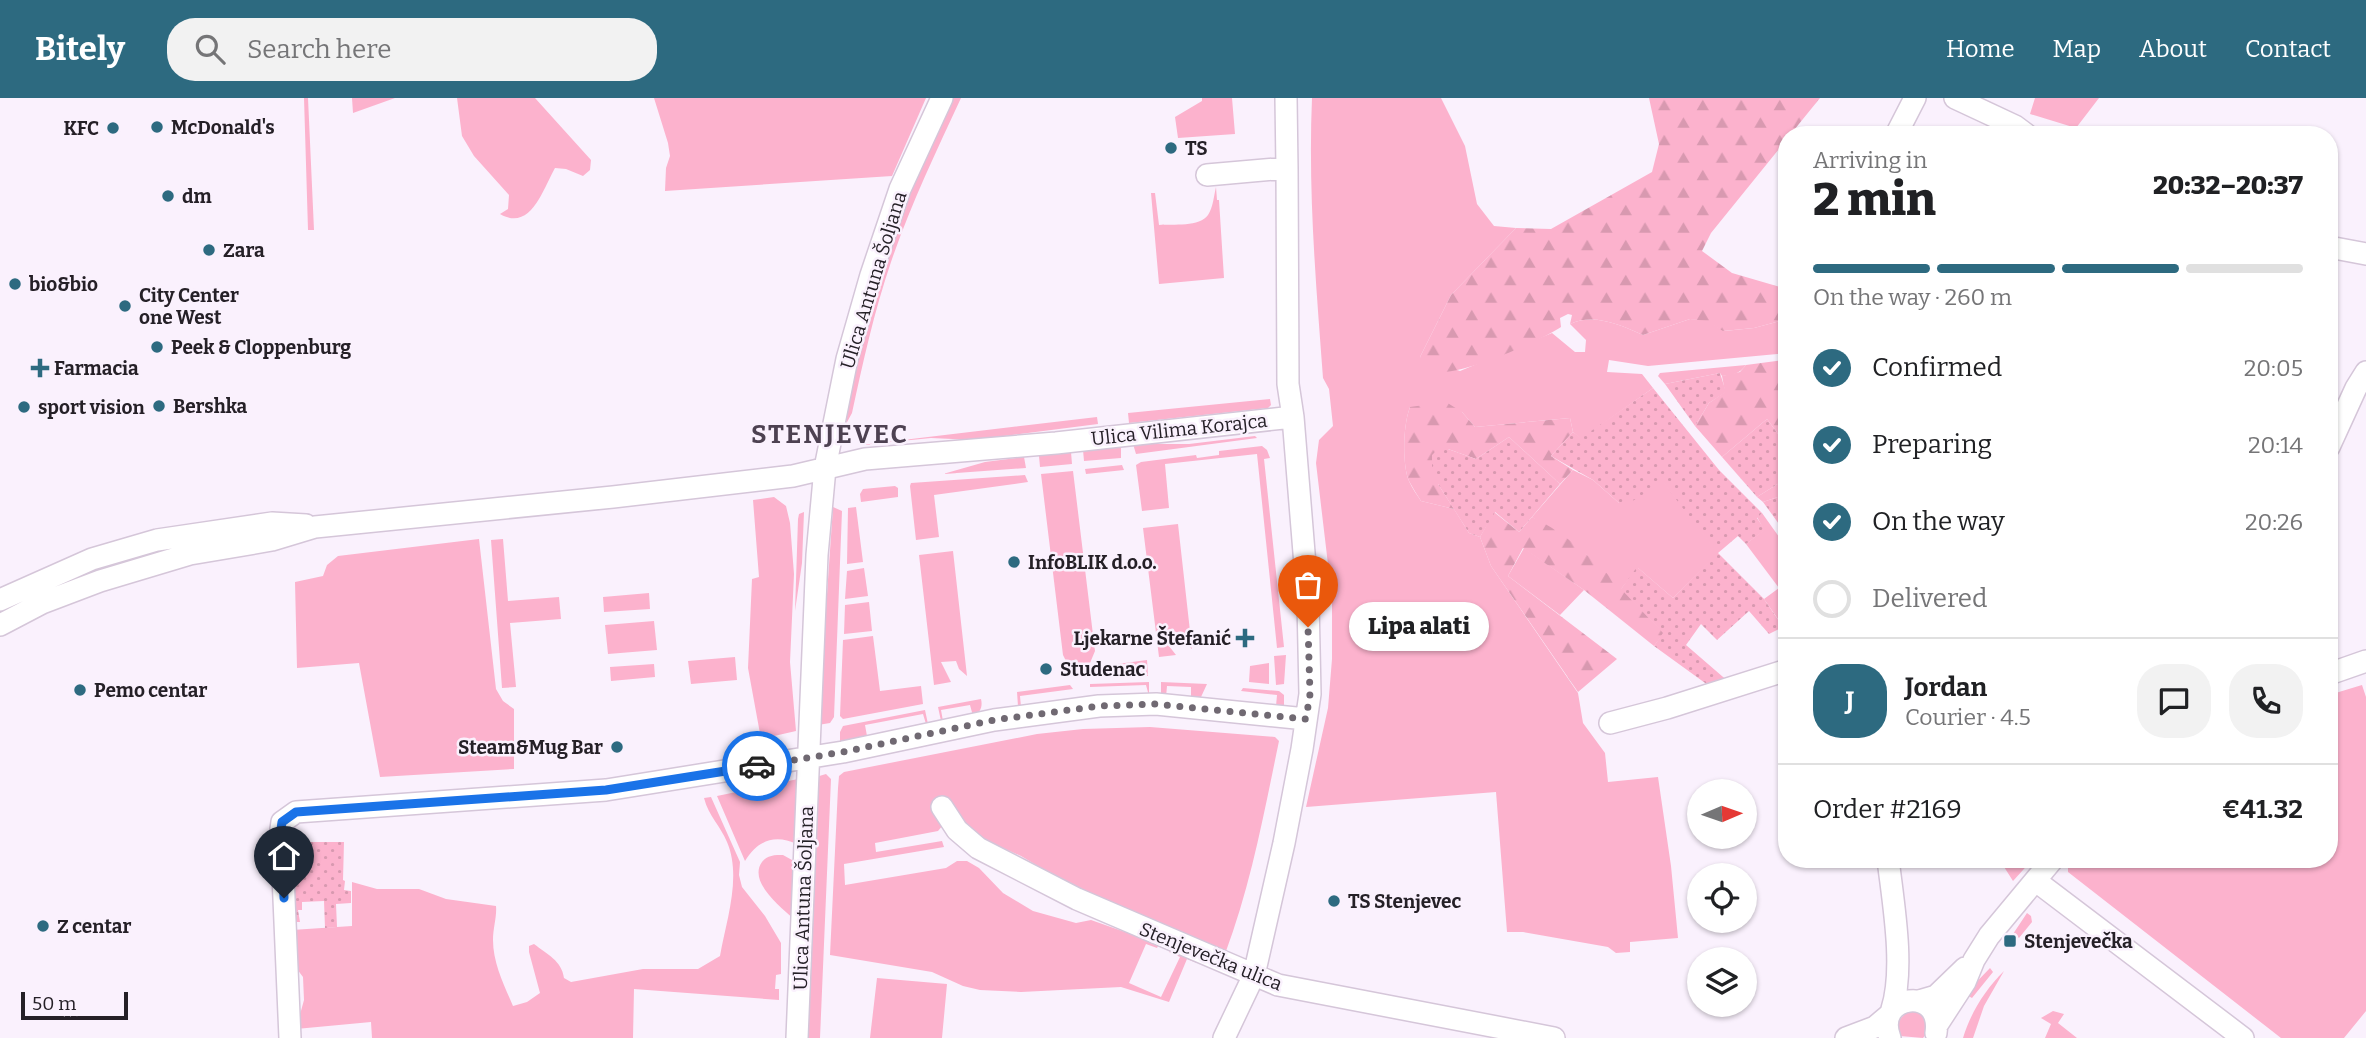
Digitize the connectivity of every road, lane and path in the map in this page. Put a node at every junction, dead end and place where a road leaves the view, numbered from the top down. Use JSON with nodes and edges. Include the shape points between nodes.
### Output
{"nodes":[{"id":1,"x":942,"y":98,"type":"edge"},
{"id":2,"x":1286,"y":98,"type":"edge"},
{"id":3,"x":1915,"y":98,"type":"edge"},
{"id":4,"x":1955,"y":98,"type":"edge"},
{"id":5,"x":1901,"y":126,"type":"edge"},
{"id":6,"x":2015,"y":126,"type":"edge"},
{"id":7,"x":1287,"y":167,"type":"junction"},
{"id":8,"x":1208,"y":176,"type":"dead end"},
{"id":9,"x":2338,"y":249,"type":"edge"},
{"id":10,"x":2366,"y":254,"type":"edge"},
{"id":11,"x":2366,"y":372,"type":"edge"},
{"id":12,"x":1293,"y":417,"type":"junction"},
{"id":13,"x":2338,"y":427,"type":"edge"},
{"id":14,"x":825,"y":468,"type":"junction"},
{"id":15,"x":315,"y":527,"type":"junction"},
{"id":16,"x":0,"y":600,"type":"edge"},
{"id":17,"x":0,"y":625,"type":"edge"},
{"id":18,"x":2366,"y":661,"type":"edge"},
{"id":19,"x":2338,"y":671,"type":"edge"},
{"id":20,"x":1778,"y":673,"type":"edge"},
{"id":21,"x":1306,"y":719,"type":"junction"},
{"id":22,"x":1610,"y":723,"type":"dead end"},
{"id":23,"x":808,"y":757,"type":"junction"},
{"id":24,"x":942,"y":807,"type":"dead end"},
{"id":25,"x":1889,"y":868,"type":"edge"},
{"id":26,"x":2046,"y":868,"type":"edge"},
{"id":27,"x":2036,"y":881,"type":"junction"},
{"id":28,"x":1897,"y":948,"type":"junction"},
{"id":29,"x":1974,"y":960,"type":"junction"},
{"id":30,"x":1254,"y":975,"type":"junction"},
{"id":31,"x":1919,"y":1001,"type":"junction"},
{"id":32,"x":1890,"y":1013,"type":"junction"},
{"id":33,"x":1936,"y":1032,"type":"edge"},
{"id":34,"x":1541,"y":1037,"type":"edge"},
{"id":35,"x":290,"y":1038,"type":"edge"},
{"id":36,"x":797,"y":1038,"type":"edge"},
{"id":37,"x":1224,"y":1038,"type":"edge"},
{"id":38,"x":1846,"y":1038,"type":"edge"},
{"id":39,"x":1872,"y":1038,"type":"edge"},
{"id":40,"x":1879,"y":1038,"type":"edge"},
{"id":41,"x":1890,"y":1038,"type":"edge"},
{"id":42,"x":2243,"y":1038,"type":"edge"}],
"edges":[{"from":1,"to":14,"type":"street","name":"Ulica Antuna Šoljana","via":[[900,189],[871,275]]},
{"from":2,"to":7,"type":"street"},
{"from":3,"to":5,"type":"street"},
{"from":4,"to":6,"type":"street"},
{"from":7,"to":8,"type":"street"},
{"from":7,"to":12,"type":"street"},
{"from":9,"to":10,"type":"street"},
{"from":11,"to":13,"type":"street"},
{"from":12,"to":14,"type":"street","name":"Ulica Vilima Korajca","via":[[865,459]]},
{"from":12,"to":21,"type":"street","name":"Ulica Vilima Korajca","via":[[1308,602]]},
{"from":14,"to":15,"type":"street","via":[[626,496]]},
{"from":14,"to":23,"type":"street","name":"Ulica Antuna Šoljana"},
{"from":15,"to":16,"type":"street","via":[[279,522],[157,540],[92,559]]},
{"from":15,"to":17,"type":"street","via":[[272,540],[190,554],[100,581]]},
{"from":18,"to":19,"type":"street"},
{"from":20,"to":22,"type":"street"},
{"from":21,"to":23,"type":"street","via":[[1156,704],[1100,706],[994,720]]},
{"from":21,"to":30,"type":"street","name":"Ulica Vilima Korajca"},
{"from":23,"to":35,"type":"street","via":[[606,790],[290,814],[281,829]]},
{"from":23,"to":36,"type":"street","name":"Ulica Antuna Šoljana"},
{"from":24,"to":30,"type":"street","name":"Stenjevečka ulica","via":[[957,830],[978,848],[1085,903]]},
{"from":25,"to":28,"type":"street"},
{"from":26,"to":27,"type":"street"},
{"from":27,"to":29,"type":"street"},
{"from":27,"to":42,"type":"street"},
{"from":28,"to":31,"type":"street","via":[[1907,984]]},
{"from":28,"to":32,"type":"street","via":[[1896,993]]},
{"from":29,"to":31,"type":"street","via":[[1936,996]]},
{"from":29,"to":33,"type":"street"},
{"from":30,"to":34,"type":"street","name":"Stenjevečka ulica","via":[[1278,985]]},
{"from":30,"to":37,"type":"street","name":"Ulica Vilima Korajca"},
{"from":31,"to":32,"type":"street","via":[[1905,1001]]},
{"from":31,"to":33,"type":"street","via":[[1932,1009]]},
{"from":32,"to":38,"type":"street","via":[[1875,1027]]},
{"from":32,"to":41,"type":"street","via":[[1886,1023]]},
{"from":39,"to":40,"type":"street"}]}
